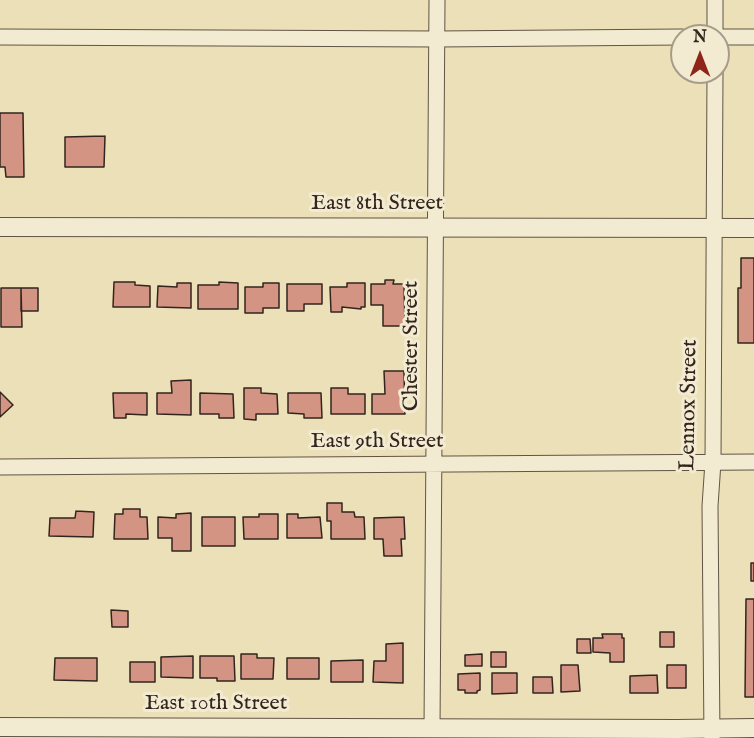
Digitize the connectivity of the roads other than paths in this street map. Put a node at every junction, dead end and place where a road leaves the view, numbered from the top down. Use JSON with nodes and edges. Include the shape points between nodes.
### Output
{"nodes":[{"id":1,"x":437,"y":0,"type":"edge"},
{"id":2,"x":715,"y":0,"type":"edge"},
{"id":3,"x":716,"y":24,"type":"edge"},
{"id":4,"x":0,"y":37,"type":"edge"},
{"id":5,"x":670,"y":37,"type":"edge"},
{"id":6,"x":730,"y":37,"type":"edge"},
{"id":7,"x":754,"y":37,"type":"edge"},
{"id":8,"x":437,"y":39,"type":"junction"},
{"id":9,"x":715,"y":84,"type":"edge"},
{"id":10,"x":0,"y":227,"type":"edge"},
{"id":11,"x":435,"y":228,"type":"junction"},
{"id":12,"x":754,"y":228,"type":"edge"},
{"id":13,"x":715,"y":229,"type":"junction"},
{"id":14,"x":713,"y":462,"type":"junction"},
{"id":15,"x":754,"y":462,"type":"edge"},
{"id":16,"x":434,"y":464,"type":"junction"},
{"id":17,"x":0,"y":466,"type":"edge"},
{"id":18,"x":0,"y":727,"type":"edge"},
{"id":19,"x":754,"y":728,"type":"edge"},
{"id":20,"x":432,"y":729,"type":"junction"},
{"id":21,"x":51,"y":732,"type":"edge"},
{"id":22,"x":273,"y":733,"type":"edge"},
{"id":23,"x":492,"y":733,"type":"edge"},
{"id":24,"x":712,"y":733,"type":"edge"}],
"edges":[{"from":1,"to":8,"type":"street","name":"Chester Street"},
{"from":2,"to":3,"type":"street"},
{"from":4,"to":8,"type":"street"},
{"from":5,"to":8,"type":"street"},
{"from":6,"to":7,"type":"street"},
{"from":8,"to":11,"type":"street","name":"Chester Street"},
{"from":9,"to":13,"type":"street","name":"Lennox Street"},
{"from":10,"to":11,"type":"street","name":"East 8th Street"},
{"from":11,"to":13,"type":"street","name":"East 8th Street"},
{"from":11,"to":16,"type":"street","name":"Chester Street"},
{"from":12,"to":13,"type":"street","name":"East 8th Street"},
{"from":13,"to":14,"type":"street","name":"Lennox Street"},
{"from":14,"to":15,"type":"street","name":"East 9th Street"},
{"from":14,"to":16,"type":"street","name":"East 9th Street"},
{"from":14,"to":24,"type":"street","name":"Lennox Street"},
{"from":16,"to":17,"type":"street","name":"East 9th Street"},
{"from":16,"to":20,"type":"street","name":"Chester Street"},
{"from":18,"to":21,"type":"street","name":"East 10th Street"},
{"from":19,"to":24,"type":"street"},
{"from":20,"to":22,"type":"street","name":"East 10th Street"},
{"from":20,"to":23,"type":"street","name":"East 10th Street"},
{"from":21,"to":22,"type":"street","name":"East 10th Street"},
{"from":23,"to":24,"type":"street"}]}
